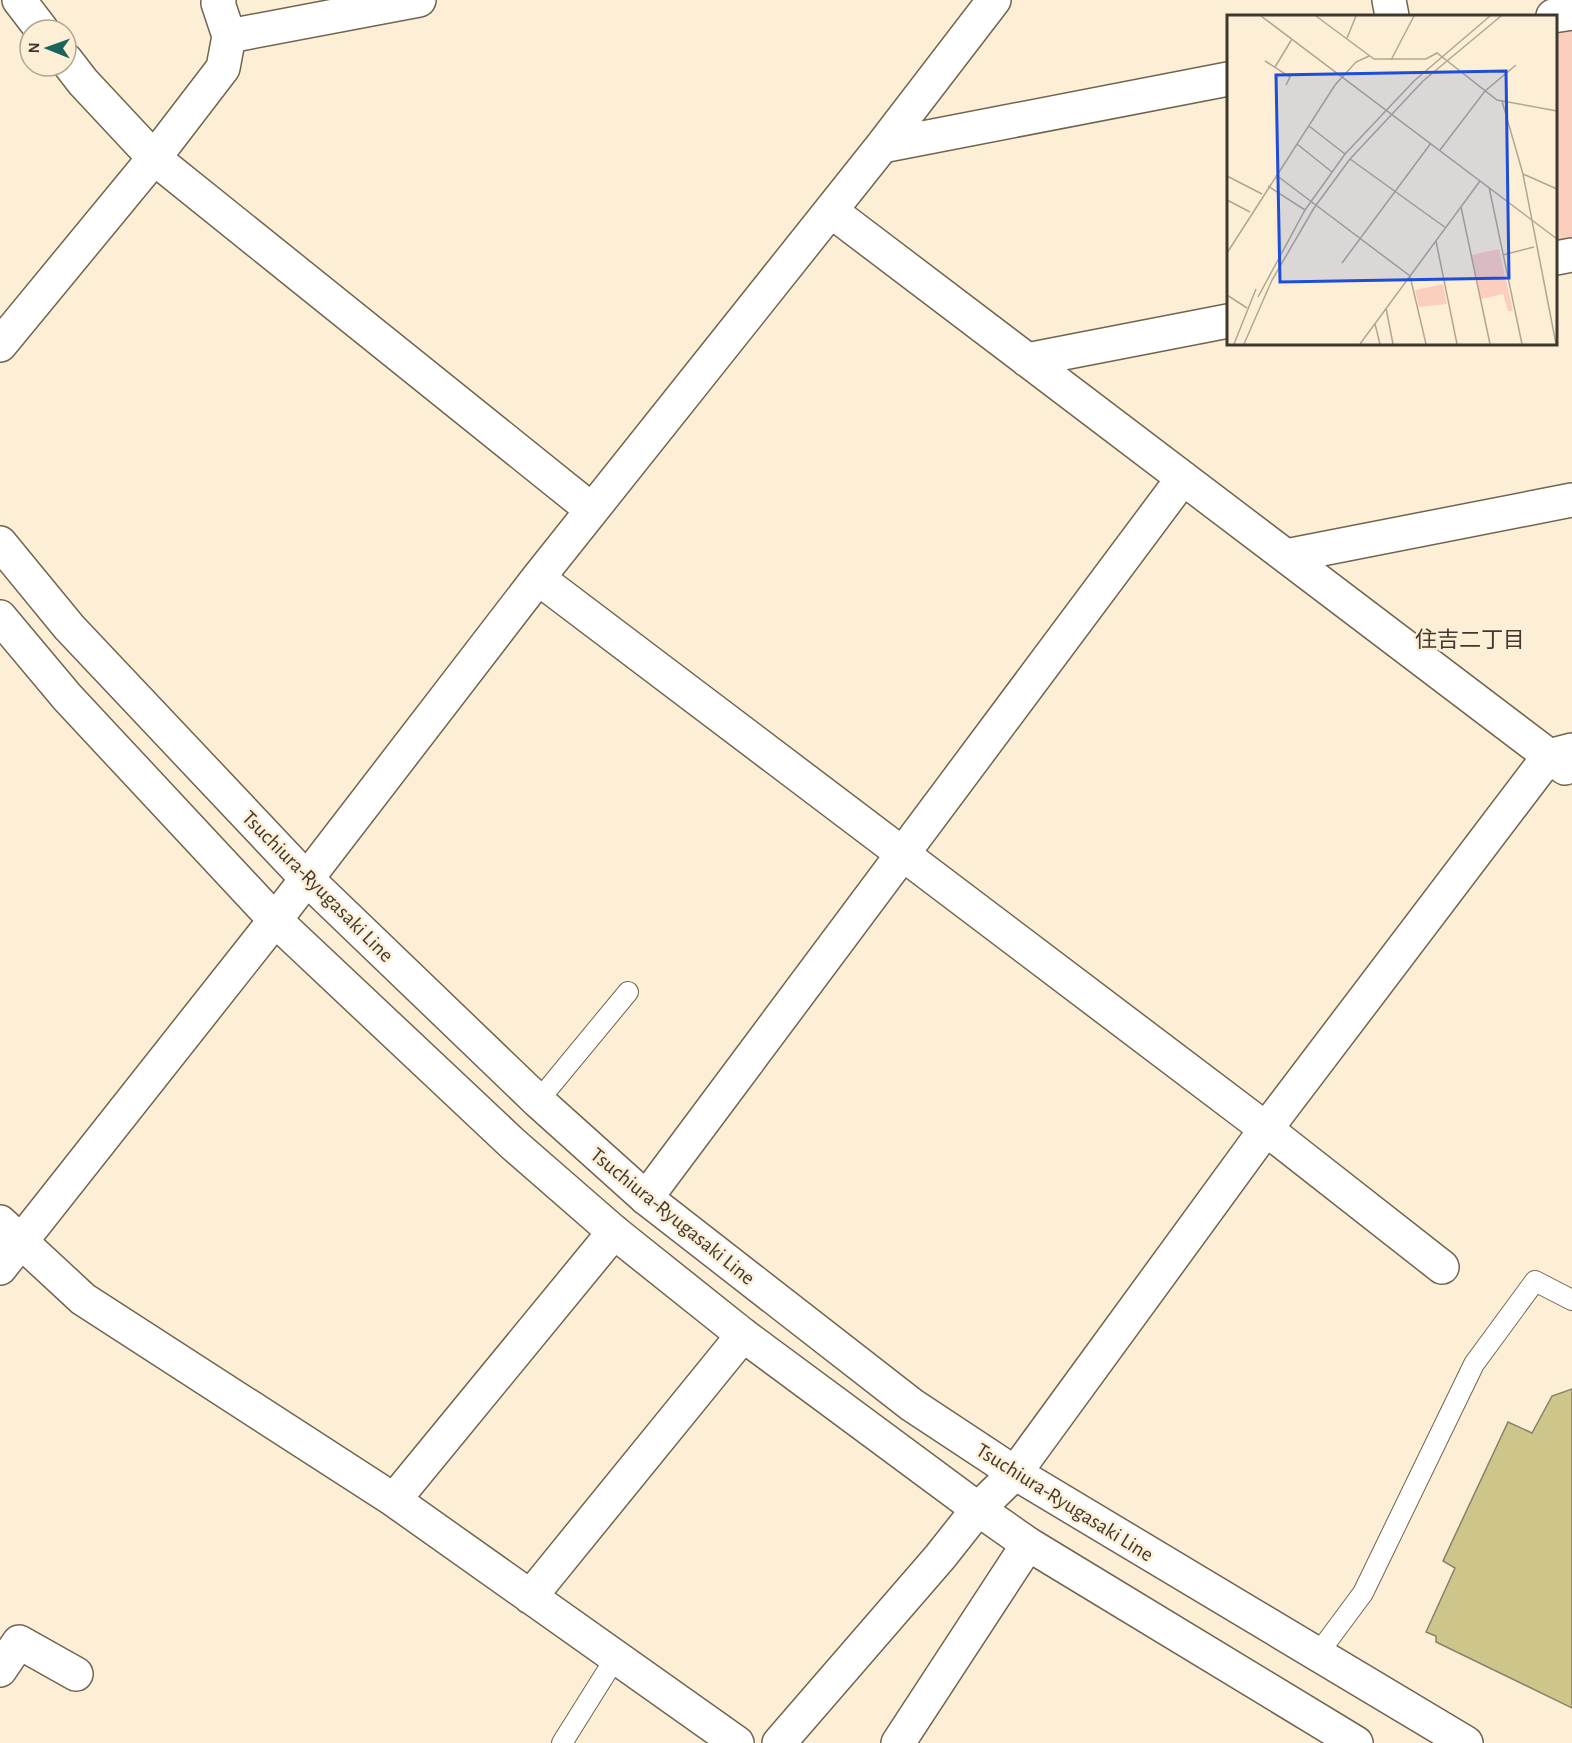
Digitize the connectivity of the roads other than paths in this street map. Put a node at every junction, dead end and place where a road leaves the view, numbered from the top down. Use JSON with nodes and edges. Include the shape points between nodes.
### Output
{"nodes":[{"id":1,"x":19,"y":0,"type":"edge"},
{"id":2,"x":219,"y":0,"type":"edge"},
{"id":3,"x":419,"y":0,"type":"edge"},
{"id":4,"x":994,"y":0,"type":"edge"},
{"id":5,"x":1389,"y":0,"type":"edge"},
{"id":6,"x":1572,"y":13,"type":"edge"},
{"id":7,"x":1392,"y":15,"type":"edge"},
{"id":8,"x":1557,"y":15,"type":"edge"},
{"id":9,"x":33,"y":18,"type":"edge"},
{"id":10,"x":229,"y":36,"type":"junction"},
{"id":11,"x":78,"y":76,"type":"edge"},
{"id":12,"x":1227,"y":79,"type":"edge"},
{"id":13,"x":882,"y":146,"type":"junction"},
{"id":14,"x":154,"y":158,"type":"junction"},
{"id":15,"x":831,"y":211,"type":"junction"},
{"id":16,"x":1572,"y":255,"type":"edge"},
{"id":17,"x":1557,"y":258,"type":"edge"},
{"id":18,"x":1227,"y":321,"type":"edge"},
{"id":19,"x":0,"y":345,"type":"edge"},
{"id":20,"x":1027,"y":360,"type":"junction"},
{"id":21,"x":1183,"y":478,"type":"junction"},
{"id":22,"x":1572,"y":500,"type":"edge"},
{"id":23,"x":592,"y":510,"type":"junction"},
{"id":24,"x":0,"y":543,"type":"edge"},
{"id":25,"x":1286,"y":556,"type":"junction"},
{"id":26,"x":538,"y":579,"type":"junction"},
{"id":27,"x":0,"y":617,"type":"edge"},
{"id":28,"x":1564,"y":760,"type":"edge"},
{"id":29,"x":903,"y":855,"type":"junction"},
{"id":30,"x":306,"y":878,"type":"junction"},
{"id":31,"x":275,"y":920,"type":"junction"},
{"id":32,"x":628,"y":992,"type":"dead end"},
{"id":33,"x":538,"y":1101,"type":"junction"},
{"id":34,"x":1266,"y":1129,"type":"junction"},
{"id":35,"x":646,"y":1198,"type":"junction"},
{"id":36,"x":10,"y":1232,"type":"edge"},
{"id":37,"x":614,"y":1232,"type":"junction"},
{"id":38,"x":1442,"y":1267,"type":"dead end"},
{"id":39,"x":0,"y":1268,"type":"edge"},
{"id":40,"x":1572,"y":1300,"type":"edge"},
{"id":41,"x":743,"y":1335,"type":"junction"},
{"id":42,"x":1015,"y":1473,"type":"junction"},
{"id":43,"x":394,"y":1500,"type":"junction"},
{"id":44,"x":978,"y":1509,"type":"junction"},
{"id":45,"x":1028,"y":1544,"type":"junction"},
{"id":46,"x":530,"y":1597,"type":"junction"},
{"id":47,"x":1317,"y":1654,"type":"junction"},
{"id":48,"x":616,"y":1657,"type":"junction"},
{"id":49,"x":0,"y":1671,"type":"edge"},
{"id":50,"x":76,"y":1674,"type":"dead end"},
{"id":51,"x":1415,"y":1712,"type":"junction"},
{"id":52,"x":562,"y":1743,"type":"edge"},
{"id":53,"x":737,"y":1743,"type":"edge"},
{"id":54,"x":778,"y":1743,"type":"edge"},
{"id":55,"x":898,"y":1743,"type":"edge"},
{"id":56,"x":1356,"y":1743,"type":"edge"},
{"id":57,"x":1466,"y":1743,"type":"edge"},
{"id":58,"x":1492,"y":1743,"type":"edge"}],
"edges":[{"from":1,"to":9,"type":"street"},
{"from":2,"to":10,"type":"street"},
{"from":3,"to":10,"type":"street"},
{"from":4,"to":13,"type":"street"},
{"from":5,"to":7,"type":"street"},
{"from":6,"to":8,"type":"street"},
{"from":10,"to":14,"type":"street","via":[[223,68]]},
{"from":11,"to":14,"type":"street"},
{"from":12,"to":13,"type":"street"},
{"from":13,"to":15,"type":"street"},
{"from":14,"to":19,"type":"street"},
{"from":14,"to":23,"type":"street"},
{"from":15,"to":20,"type":"street"},
{"from":15,"to":23,"type":"street"},
{"from":16,"to":17,"type":"street"},
{"from":18,"to":20,"type":"street"},
{"from":20,"to":21,"type":"street"},
{"from":21,"to":25,"type":"street"},
{"from":21,"to":29,"type":"street"},
{"from":22,"to":25,"type":"street"},
{"from":23,"to":26,"type":"street"},
{"from":24,"to":30,"type":"street","name":"Tsuchiura-Ryugasaki Line","via":[[69,627]]},
{"from":25,"to":28,"type":"street"},
{"from":26,"to":29,"type":"street"},
{"from":26,"to":30,"type":"street"},
{"from":27,"to":31,"type":"street","via":[[67,697]]},
{"from":28,"to":34,"type":"street"},
{"from":29,"to":34,"type":"street"},
{"from":29,"to":35,"type":"street"},
{"from":30,"to":31,"type":"street"},
{"from":30,"to":33,"type":"street","name":"Tsuchiura-Ryugasaki Line"},
{"from":31,"to":36,"type":"street"},
{"from":31,"to":37,"type":"street","via":[[513,1144]]},
{"from":32,"to":33,"type":"lane"},
{"from":33,"to":35,"type":"street","name":"Tsuchiura-Ryugasaki Line"},
{"from":34,"to":38,"type":"street"},
{"from":34,"to":42,"type":"street"},
{"from":35,"to":42,"type":"street","name":"Tsuchiura-Ryugasaki Line","via":[[912,1405]]},
{"from":36,"to":39,"type":"street"},
{"from":36,"to":43,"type":"street","via":[[83,1299]]},
{"from":37,"to":41,"type":"street"},
{"from":37,"to":43,"type":"street"},
{"from":40,"to":47,"type":"lane","via":[[1535,1281],[1474,1364],[1363,1593]]},
{"from":41,"to":44,"type":"street"},
{"from":41,"to":46,"type":"street"},
{"from":42,"to":44,"type":"street"},
{"from":42,"to":47,"type":"street","name":"Tsuchiura-Ryugasaki Line"},
{"from":43,"to":46,"type":"street"},
{"from":44,"to":45,"type":"street"},
{"from":44,"to":54,"type":"street"},
{"from":45,"to":55,"type":"street"},
{"from":45,"to":56,"type":"street"},
{"from":46,"to":48,"type":"street"},
{"from":47,"to":51,"type":"street","name":"Tsuchiura-Ryugasaki Line"},
{"from":48,"to":52,"type":"lane"},
{"from":48,"to":53,"type":"street"},
{"from":49,"to":50,"type":"street","via":[[19,1642]]},
{"from":51,"to":57,"type":"street","name":"Tsuchiura-Ryugasaki Line"},
{"from":51,"to":58,"type":"street"}]}
